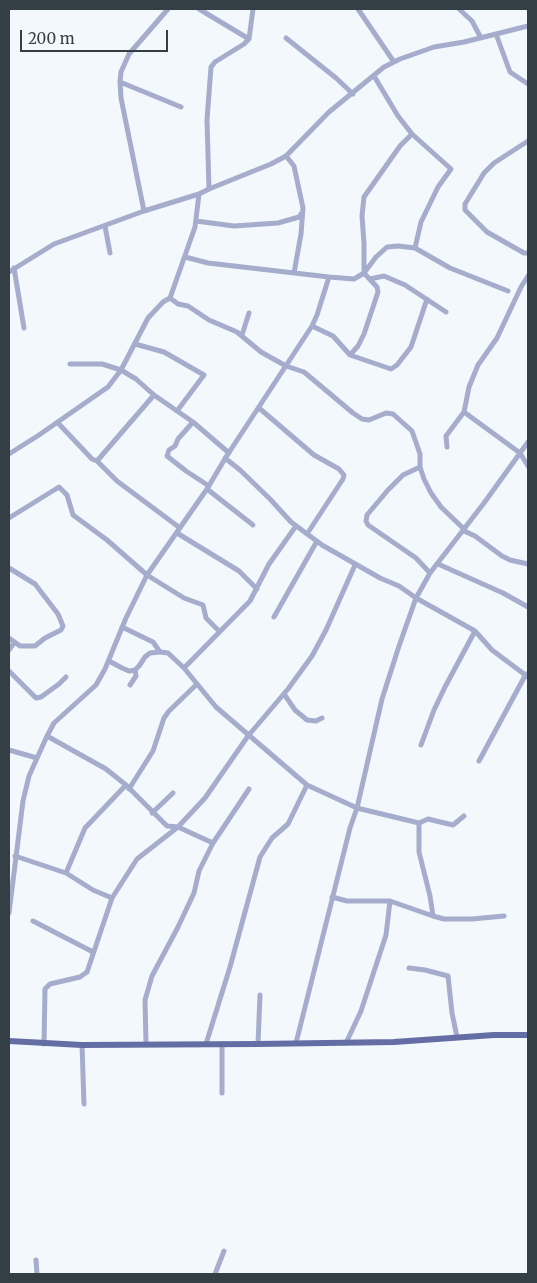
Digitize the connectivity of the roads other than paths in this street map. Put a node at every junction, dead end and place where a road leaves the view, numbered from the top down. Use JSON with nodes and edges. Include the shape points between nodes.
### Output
{"nodes":[{"id":1,"x":168,"y":9,"type":"edge"},
{"id":2,"x":199,"y":9,"type":"edge"},
{"id":3,"x":253,"y":9,"type":"edge"},
{"id":4,"x":358,"y":9,"type":"edge"},
{"id":5,"x":459,"y":9,"type":"edge"},
{"id":6,"x":528,"y":26,"type":"edge"},
{"id":7,"x":496,"y":34,"type":"junction"},
{"id":8,"x":286,"y":38,"type":"dead end"},
{"id":9,"x":481,"y":38,"type":"junction"},
{"id":10,"x":249,"y":39,"type":"junction"},
{"id":11,"x":394,"y":62,"type":"junction"},
{"id":12,"x":374,"y":76,"type":"junction"},
{"id":13,"x":120,"y":82,"type":"junction"},
{"id":14,"x":528,"y":84,"type":"edge"},
{"id":15,"x":353,"y":94,"type":"junction"},
{"id":16,"x":181,"y":107,"type":"dead end"},
{"id":17,"x":412,"y":134,"type":"junction"},
{"id":18,"x":528,"y":141,"type":"edge"},
{"id":19,"x":286,"y":156,"type":"junction"},
{"id":20,"x":209,"y":189,"type":"junction"},
{"id":21,"x":199,"y":194,"type":"junction"},
{"id":22,"x":144,"y":211,"type":"junction"},
{"id":23,"x":302,"y":214,"type":"junction"},
{"id":24,"x":196,"y":221,"type":"junction"},
{"id":25,"x":105,"y":226,"type":"junction"},
{"id":26,"x":415,"y":248,"type":"junction"},
{"id":27,"x":110,"y":253,"type":"dead end"},
{"id":28,"x":528,"y":253,"type":"edge"},
{"id":29,"x":185,"y":257,"type":"junction"},
{"id":30,"x":11,"y":270,"type":"edge"},
{"id":31,"x":294,"y":273,"type":"junction"},
{"id":32,"x":364,"y":273,"type":"junction"},
{"id":33,"x":528,"y":276,"type":"edge"},
{"id":34,"x":329,"y":278,"type":"junction"},
{"id":35,"x":370,"y":280,"type":"junction"},
{"id":36,"x":508,"y":291,"type":"dead end"},
{"id":37,"x":170,"y":298,"type":"junction"},
{"id":38,"x":427,"y":299,"type":"junction"},
{"id":39,"x":446,"y":312,"type":"dead end"},
{"id":40,"x":249,"y":314,"type":"dead end"},
{"id":41,"x":312,"y":326,"type":"junction"},
{"id":42,"x":24,"y":328,"type":"dead end"},
{"id":43,"x":242,"y":335,"type":"junction"},
{"id":44,"x":135,"y":344,"type":"junction"},
{"id":45,"x":350,"y":355,"type":"junction"},
{"id":46,"x":70,"y":364,"type":"dead end"},
{"id":47,"x":286,"y":366,"type":"junction"},
{"id":48,"x":121,"y":370,"type":"junction"},
{"id":49,"x":154,"y":395,"type":"junction"},
{"id":50,"x":259,"y":408,"type":"junction"},
{"id":51,"x":177,"y":411,"type":"junction"},
{"id":52,"x":464,"y":412,"type":"junction"},
{"id":53,"x":193,"y":422,"type":"junction"},
{"id":54,"x":58,"y":423,"type":"junction"},
{"id":55,"x":528,"y":442,"type":"edge"},
{"id":56,"x":447,"y":447,"type":"dead end"},
{"id":57,"x":229,"y":453,"type":"junction"},
{"id":58,"x":520,"y":453,"type":"junction"},
{"id":59,"x":9,"y":454,"type":"edge"},
{"id":60,"x":225,"y":458,"type":"junction"},
{"id":61,"x":97,"y":462,"type":"junction"},
{"id":62,"x":528,"y":466,"type":"edge"},
{"id":63,"x":420,"y":467,"type":"junction"},
{"id":64,"x":208,"y":488,"type":"junction"},
{"id":65,"x":9,"y":518,"type":"edge"},
{"id":66,"x":253,"y":525,"type":"dead end"},
{"id":67,"x":296,"y":526,"type":"junction"},
{"id":68,"x":178,"y":530,"type":"junction"},
{"id":69,"x":464,"y":530,"type":"junction"},
{"id":70,"x":307,"y":534,"type":"junction"},
{"id":71,"x":316,"y":541,"type":"junction"},
{"id":72,"x":438,"y":564,"type":"junction"},
{"id":73,"x":528,"y":564,"type":"edge"},
{"id":74,"x":355,"y":565,"type":"junction"},
{"id":75,"x":9,"y":568,"type":"edge"},
{"id":76,"x":430,"y":573,"type":"junction"},
{"id":77,"x":147,"y":576,"type":"junction"},
{"id":78,"x":257,"y":588,"type":"junction"},
{"id":79,"x":416,"y":598,"type":"junction"},
{"id":80,"x":528,"y":607,"type":"edge"},
{"id":81,"x":274,"y":617,"type":"dead end"},
{"id":82,"x":122,"y":627,"type":"junction"},
{"id":83,"x":219,"y":631,"type":"junction"},
{"id":84,"x":475,"y":631,"type":"junction"},
{"id":85,"x":9,"y":638,"type":"edge"},
{"id":86,"x":153,"y":642,"type":"junction"},
{"id":87,"x":14,"y":643,"type":"junction"},
{"id":88,"x":9,"y":650,"type":"edge"},
{"id":89,"x":160,"y":652,"type":"junction"},
{"id":90,"x":150,"y":653,"type":"junction"},
{"id":91,"x":109,"y":661,"type":"junction"},
{"id":92,"x":184,"y":668,"type":"junction"},
{"id":93,"x":135,"y":670,"type":"junction"},
{"id":94,"x":9,"y":671,"type":"edge"},
{"id":95,"x":527,"y":676,"type":"edge"},
{"id":96,"x":66,"y":677,"type":"dead end"},
{"id":97,"x":130,"y":685,"type":"dead end"},
{"id":98,"x":196,"y":685,"type":"junction"},
{"id":99,"x":284,"y":694,"type":"junction"},
{"id":100,"x":322,"y":718,"type":"dead end"},
{"id":101,"x":47,"y":736,"type":"junction"},
{"id":102,"x":248,"y":736,"type":"junction"},
{"id":103,"x":422,"y":745,"type":"dead end"},
{"id":104,"x":9,"y":750,"type":"edge"},
{"id":105,"x":37,"y":758,"type":"junction"},
{"id":106,"x":479,"y":761,"type":"dead end"},
{"id":107,"x":307,"y":785,"type":"junction"},
{"id":108,"x":127,"y":787,"type":"junction"},
{"id":109,"x":249,"y":789,"type":"dead end"},
{"id":110,"x":173,"y":793,"type":"dead end"},
{"id":111,"x":357,"y":808,"type":"junction"},
{"id":112,"x":152,"y":813,"type":"junction"},
{"id":113,"x":464,"y":816,"type":"dead end"},
{"id":114,"x":419,"y":823,"type":"junction"},
{"id":115,"x":178,"y":827,"type":"junction"},
{"id":116,"x":213,"y":843,"type":"junction"},
{"id":117,"x":15,"y":856,"type":"junction"},
{"id":118,"x":66,"y":873,"type":"junction"},
{"id":119,"x":332,"y":897,"type":"junction"},
{"id":120,"x":112,"y":898,"type":"junction"},
{"id":121,"x":390,"y":901,"type":"junction"},
{"id":122,"x":9,"y":914,"type":"edge"},
{"id":123,"x":433,"y":916,"type":"junction"},
{"id":124,"x":504,"y":916,"type":"dead end"},
{"id":125,"x":33,"y":921,"type":"dead end"},
{"id":126,"x":93,"y":952,"type":"junction"},
{"id":127,"x":408,"y":968,"type":"dead end"},
{"id":128,"x":260,"y":995,"type":"dead end"},
{"id":129,"x":528,"y":1035,"type":"edge"},
{"id":130,"x":457,"y":1037,"type":"junction"},
{"id":131,"x":9,"y":1041,"type":"edge"},
{"id":132,"x":296,"y":1043,"type":"junction"},
{"id":133,"x":346,"y":1043,"type":"junction"},
{"id":134,"x":44,"y":1044,"type":"junction"},
{"id":135,"x":146,"y":1044,"type":"junction"},
{"id":136,"x":206,"y":1044,"type":"junction"},
{"id":137,"x":222,"y":1044,"type":"junction"},
{"id":138,"x":258,"y":1044,"type":"junction"},
{"id":139,"x":82,"y":1045,"type":"junction"},
{"id":140,"x":222,"y":1093,"type":"dead end"},
{"id":141,"x":84,"y":1104,"type":"dead end"},
{"id":142,"x":224,"y":1250,"type":"dead end"},
{"id":143,"x":36,"y":1260,"type":"dead end"},
{"id":144,"x":37,"y":1274,"type":"edge"},
{"id":145,"x":215,"y":1274,"type":"edge"}],
"edges":[{"from":1,"to":13,"type":"street","via":[[129,54]]},
{"from":2,"to":10,"type":"street"},
{"from":3,"to":10,"type":"street"},
{"from":4,"to":11,"type":"street"},
{"from":5,"to":9,"type":"street","via":[[472,21]]},
{"from":6,"to":7,"type":"street"},
{"from":7,"to":9,"type":"street"},
{"from":7,"to":14,"type":"street","via":[[510,72]]},
{"from":8,"to":15,"type":"street"},
{"from":9,"to":11,"type":"street","via":[[434,47]]},
{"from":10,"to":20,"type":"street","via":[[211,67],[207,120]]},
{"from":11,"to":12,"type":"street"},
{"from":12,"to":15,"type":"street"},
{"from":12,"to":17,"type":"street"},
{"from":13,"to":16,"type":"street"},
{"from":13,"to":22,"type":"street"},
{"from":15,"to":19,"type":"street","via":[[329,112]]},
{"from":17,"to":26,"type":"street","via":[[451,169],[421,222]]},
{"from":17,"to":32,"type":"street","via":[[364,197]]},
{"from":18,"to":28,"type":"street","via":[[484,173],[465,204],[465,210],[487,232]]},
{"from":19,"to":20,"type":"street"},
{"from":19,"to":23,"type":"street","via":[[294,166]]},
{"from":20,"to":21,"type":"street"},
{"from":21,"to":22,"type":"street"},
{"from":21,"to":24,"type":"street"},
{"from":22,"to":25,"type":"street"},
{"from":23,"to":24,"type":"street","via":[[278,223],[234,226]]},
{"from":23,"to":31,"type":"street"},
{"from":24,"to":29,"type":"street"},
{"from":25,"to":27,"type":"street"},
{"from":25,"to":30,"type":"street","via":[[54,244]]},
{"from":26,"to":32,"type":"street","via":[[387,247]]},
{"from":26,"to":36,"type":"street","via":[[450,268]]},
{"from":29,"to":31,"type":"street","via":[[208,263]]},
{"from":29,"to":37,"type":"street"},
{"from":30,"to":42,"type":"street"},
{"from":31,"to":34,"type":"street"},
{"from":32,"to":34,"type":"street","via":[[354,279]]},
{"from":32,"to":35,"type":"street"},
{"from":33,"to":52,"type":"street","via":[[497,338],[478,365]]},
{"from":34,"to":41,"type":"street"},
{"from":35,"to":38,"type":"street","via":[[384,276]]},
{"from":35,"to":45,"type":"street","via":[[378,292],[364,334]]},
{"from":37,"to":43,"type":"street"},
{"from":37,"to":44,"type":"street","via":[[148,318]]},
{"from":38,"to":39,"type":"street"},
{"from":38,"to":45,"type":"street","via":[[411,347],[391,369]]},
{"from":40,"to":43,"type":"street"},
{"from":41,"to":45,"type":"street","via":[[332,336]]},
{"from":41,"to":47,"type":"street"},
{"from":43,"to":47,"type":"street","via":[[261,352]]},
{"from":44,"to":48,"type":"street"},
{"from":44,"to":51,"type":"street","via":[[164,352],[204,374]]},
{"from":46,"to":48,"type":"street","via":[[102,364]]},
{"from":47,"to":50,"type":"street"},
{"from":47,"to":63,"type":"street","via":[[304,372],[362,419],[393,414],[412,432],[420,454]]},
{"from":48,"to":49,"type":"street"},
{"from":48,"to":54,"type":"street","via":[[108,388]]},
{"from":49,"to":51,"type":"street"},
{"from":49,"to":61,"type":"street"},
{"from":50,"to":57,"type":"street"},
{"from":50,"to":70,"type":"street","via":[[314,455],[344,475]]},
{"from":51,"to":53,"type":"street"},
{"from":52,"to":56,"type":"street","via":[[446,436]]},
{"from":52,"to":58,"type":"street"},
{"from":53,"to":57,"type":"street"},
{"from":53,"to":64,"type":"street","via":[[169,450],[168,456]]},
{"from":54,"to":59,"type":"street"},
{"from":54,"to":61,"type":"street"},
{"from":55,"to":58,"type":"street"},
{"from":57,"to":60,"type":"street"},
{"from":58,"to":62,"type":"street"},
{"from":58,"to":69,"type":"street"},
{"from":60,"to":64,"type":"street"},
{"from":60,"to":67,"type":"street"},
{"from":61,"to":68,"type":"street"},
{"from":63,"to":69,"type":"street","via":[[431,493]]},
{"from":63,"to":76,"type":"street","via":[[403,475],[367,515],[366,521],[416,558]]},
{"from":64,"to":66,"type":"street"},
{"from":64,"to":68,"type":"street"},
{"from":65,"to":77,"type":"street","via":[[59,487],[67,496],[73,515]]},
{"from":67,"to":70,"type":"street"},
{"from":67,"to":78,"type":"street","via":[[269,564]]},
{"from":68,"to":77,"type":"street"},
{"from":68,"to":78,"type":"street","via":[[239,571]]},
{"from":69,"to":72,"type":"street"},
{"from":69,"to":73,"type":"street","via":[[502,556]]},
{"from":70,"to":71,"type":"street"},
{"from":71,"to":74,"type":"street"},
{"from":71,"to":81,"type":"street"},
{"from":72,"to":76,"type":"street"},
{"from":72,"to":80,"type":"street"},
{"from":74,"to":79,"type":"street","via":[[400,586]]},
{"from":74,"to":99,"type":"street","via":[[312,656]]},
{"from":75,"to":87,"type":"street","via":[[35,584],[64,626],[35,646]]},
{"from":76,"to":79,"type":"street"},
{"from":77,"to":82,"type":"street"},
{"from":77,"to":83,"type":"street","via":[[184,598],[203,605],[206,618]]},
{"from":78,"to":83,"type":"street","via":[[250,601]]},
{"from":79,"to":84,"type":"street"},
{"from":79,"to":111,"type":"street","via":[[382,699]]},
{"from":82,"to":86,"type":"street"},
{"from":82,"to":91,"type":"street"},
{"from":83,"to":92,"type":"street"},
{"from":84,"to":95,"type":"street","via":[[492,650]]},
{"from":84,"to":103,"type":"street","via":[[441,695]]},
{"from":85,"to":87,"type":"street"},
{"from":86,"to":89,"type":"street"},
{"from":86,"to":90,"type":"street"},
{"from":87,"to":88,"type":"street"},
{"from":89,"to":90,"type":"street"},
{"from":89,"to":92,"type":"street","via":[[168,653]]},
{"from":90,"to":93,"type":"street"},
{"from":91,"to":93,"type":"street"},
{"from":91,"to":101,"type":"street","via":[[96,685],[54,723]]},
{"from":92,"to":98,"type":"street"},
{"from":93,"to":97,"type":"street","via":[[136,676]]},
{"from":94,"to":96,"type":"street","via":[[36,698]]},
{"from":95,"to":106,"type":"street"},
{"from":98,"to":102,"type":"street"},
{"from":98,"to":108,"type":"street","via":[[164,718],[153,750]]},
{"from":99,"to":100,"type":"street","via":[[295,710],[308,720]]},
{"from":99,"to":102,"type":"street"},
{"from":101,"to":105,"type":"street"},
{"from":101,"to":108,"type":"street","via":[[106,769]]},
{"from":102,"to":107,"type":"street"},
{"from":102,"to":115,"type":"street","via":[[205,798]]},
{"from":104,"to":105,"type":"street"},
{"from":105,"to":117,"type":"street","via":[[25,793]]},
{"from":107,"to":111,"type":"street"},
{"from":107,"to":136,"type":"street","via":[[288,824],[272,838],[260,857]]},
{"from":108,"to":112,"type":"street"},
{"from":108,"to":118,"type":"street","via":[[85,828]]},
{"from":109,"to":116,"type":"street"},
{"from":110,"to":112,"type":"street"},
{"from":111,"to":114,"type":"street"},
{"from":111,"to":119,"type":"street"},
{"from":112,"to":115,"type":"street","via":[[167,826]]},
{"from":113,"to":114,"type":"street","via":[[453,825],[428,819]]},
{"from":114,"to":123,"type":"street","via":[[420,852]]},
{"from":115,"to":116,"type":"street"},
{"from":115,"to":120,"type":"street","via":[[137,859]]},
{"from":116,"to":135,"type":"street","via":[[199,871],[190,902],[152,976],[145,1000]]},
{"from":117,"to":118,"type":"street"},
{"from":117,"to":122,"type":"street"},
{"from":118,"to":120,"type":"street"},
{"from":119,"to":121,"type":"street","via":[[347,901]]},
{"from":119,"to":132,"type":"street"},
{"from":120,"to":126,"type":"street"},
{"from":121,"to":123,"type":"street"},
{"from":121,"to":133,"type":"street","via":[[386,935],[361,1011]]},
{"from":123,"to":124,"type":"street","via":[[444,919]]},
{"from":125,"to":126,"type":"street"},
{"from":126,"to":134,"type":"street","via":[[84,975],[50,984],[45,989]]},
{"from":127,"to":130,"type":"street","via":[[448,976]]},
{"from":128,"to":138,"type":"street"},
{"from":129,"to":130,"type":"main road"},
{"from":130,"to":133,"type":"main road"},
{"from":131,"to":134,"type":"main road"},
{"from":132,"to":133,"type":"main road"},
{"from":132,"to":138,"type":"main road"},
{"from":134,"to":139,"type":"main road"},
{"from":135,"to":136,"type":"main road"},
{"from":135,"to":139,"type":"main road"},
{"from":136,"to":137,"type":"main road"},
{"from":137,"to":138,"type":"main road"},
{"from":137,"to":140,"type":"street"},
{"from":139,"to":141,"type":"street"},
{"from":142,"to":145,"type":"street"},
{"from":143,"to":144,"type":"street"}]}
